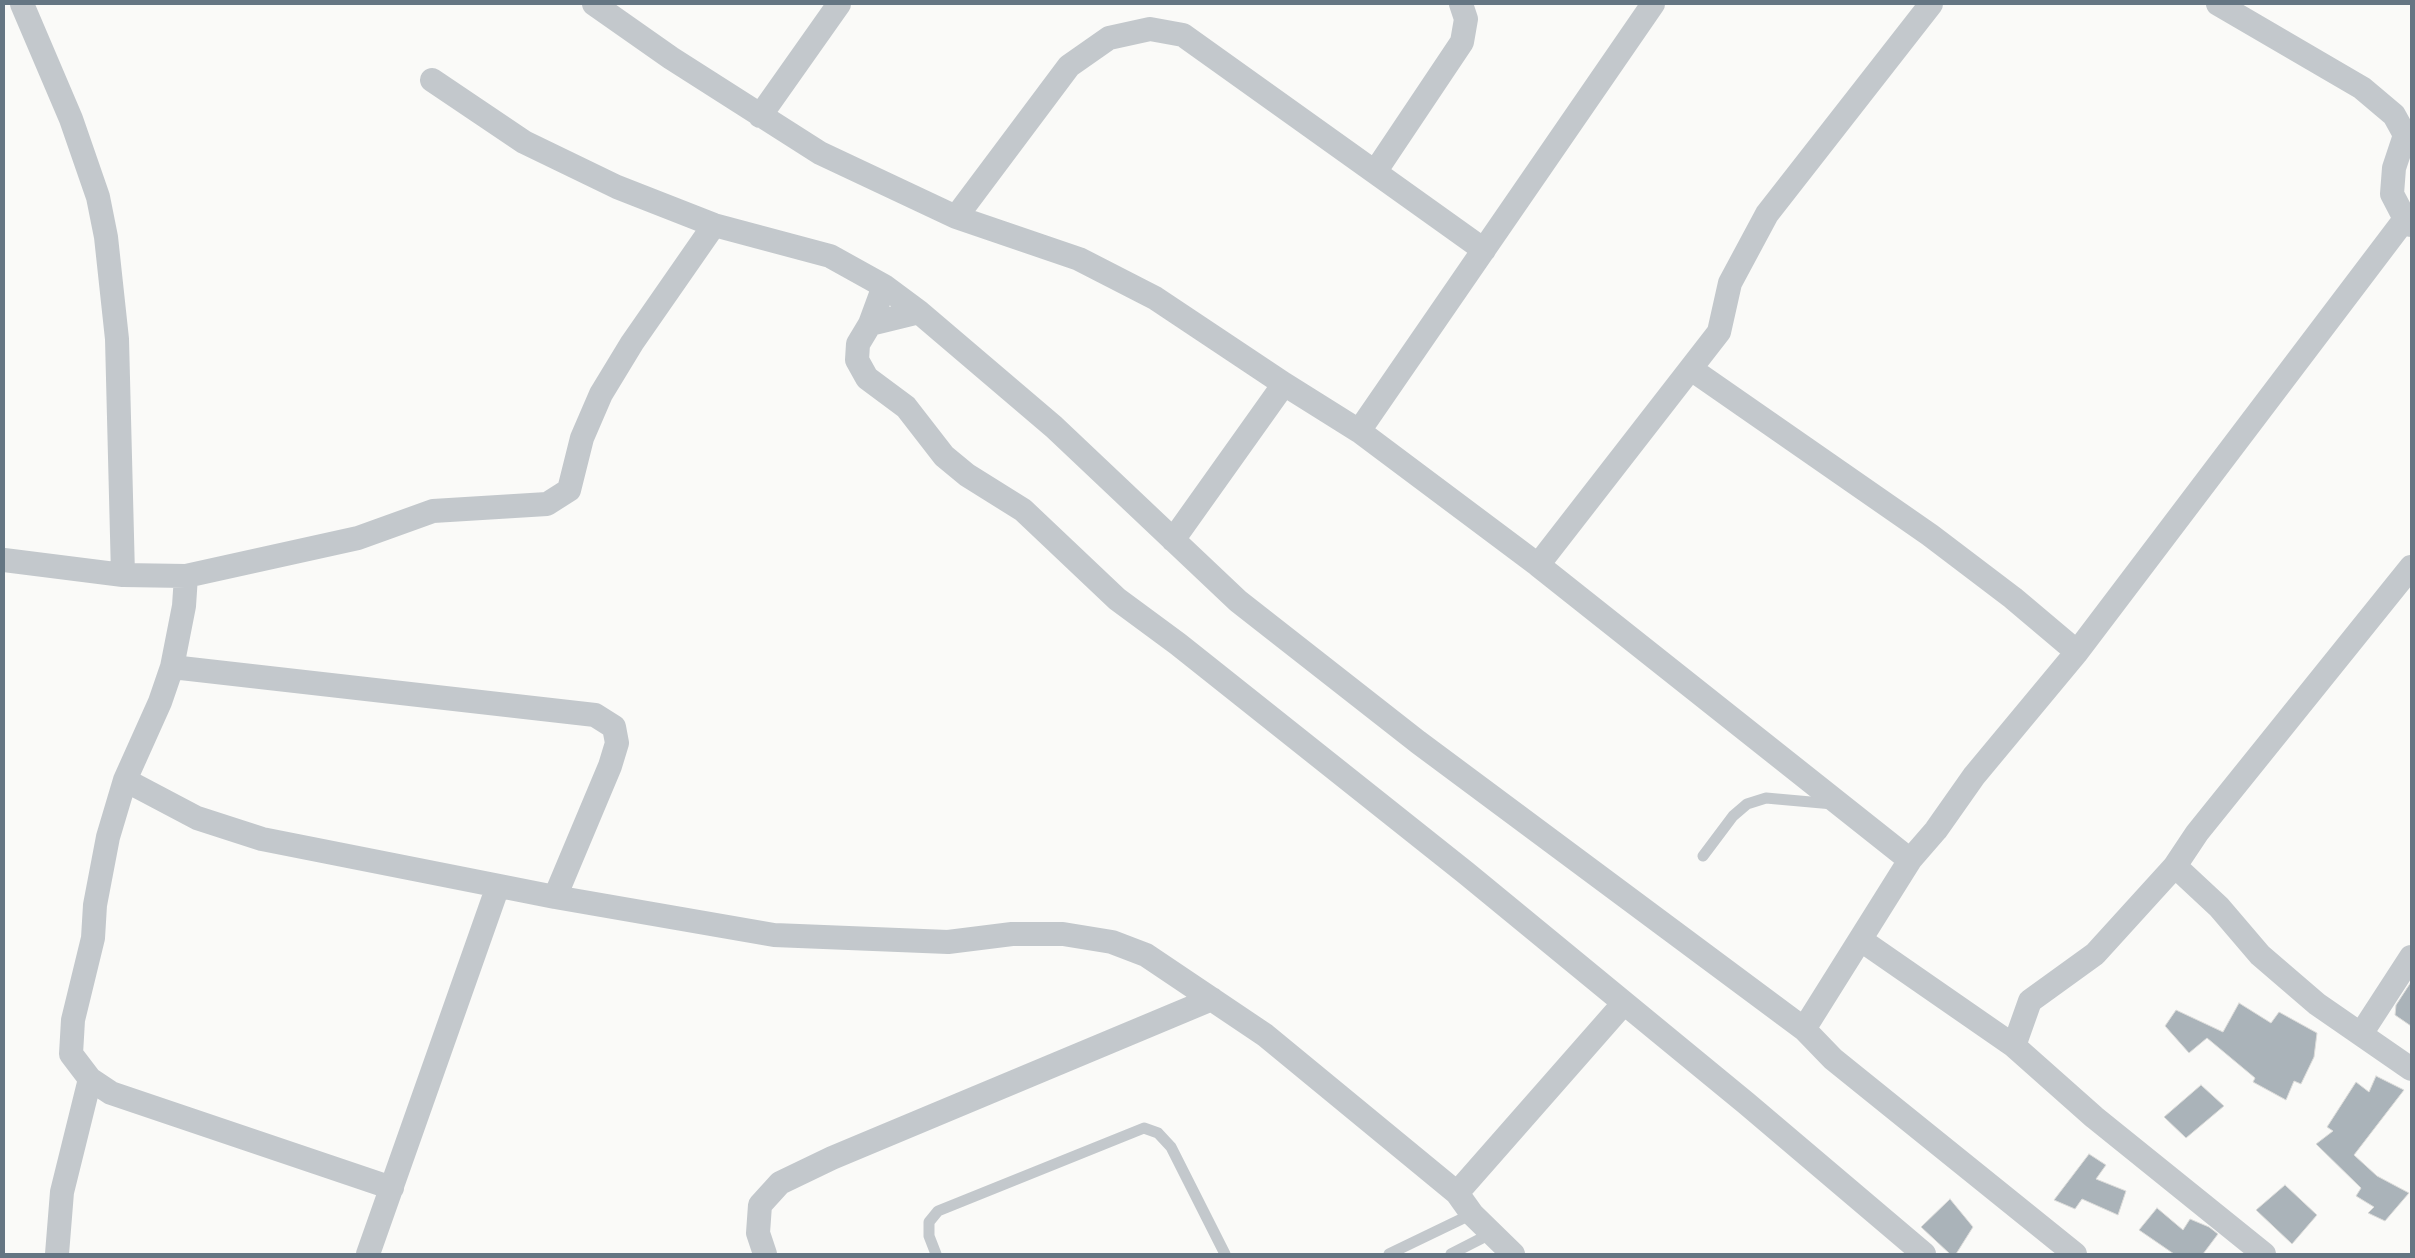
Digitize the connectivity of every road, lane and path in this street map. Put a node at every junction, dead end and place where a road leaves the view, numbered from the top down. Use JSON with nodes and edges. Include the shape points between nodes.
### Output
{"nodes":[{"id":1,"x":22,"y":4,"type":"edge"},
{"id":2,"x":594,"y":4,"type":"edge"},
{"id":3,"x":839,"y":4,"type":"edge"},
{"id":4,"x":1462,"y":4,"type":"edge"},
{"id":5,"x":1653,"y":4,"type":"edge"},
{"id":6,"x":2218,"y":4,"type":"edge"},
{"id":7,"x":1925,"y":5,"type":"edge"},
{"id":8,"x":432,"y":80,"type":"dead end"},
{"id":9,"x":760,"y":116,"type":"junction"},
{"id":10,"x":2408,"y":130,"type":"edge"},
{"id":11,"x":1375,"y":172,"type":"junction"},
{"id":12,"x":956,"y":217,"type":"junction"},
{"id":13,"x":2408,"y":222,"type":"edge"},
{"id":14,"x":714,"y":225,"type":"junction"},
{"id":15,"x":1484,"y":250,"type":"junction"},
{"id":16,"x":884,"y":286,"type":"junction"},
{"id":17,"x":919,"y":312,"type":"junction"},
{"id":18,"x":870,"y":324,"type":"junction"},
{"id":19,"x":1691,"y":369,"type":"junction"},
{"id":20,"x":1284,"y":384,"type":"junction"},
{"id":21,"x":1359,"y":431,"type":"junction"},
{"id":22,"x":1174,"y":540,"type":"junction"},
{"id":23,"x":4,"y":560,"type":"edge"},
{"id":24,"x":1538,"y":565,"type":"junction"},
{"id":25,"x":2411,"y":567,"type":"edge"},
{"id":26,"x":123,"y":575,"type":"junction"},
{"id":27,"x":186,"y":576,"type":"junction"},
{"id":28,"x":2077,"y":652,"type":"junction"},
{"id":29,"x":172,"y":667,"type":"junction"},
{"id":30,"x":125,"y":780,"type":"junction"},
{"id":31,"x":1840,"y":805,"type":"junction"},
{"id":32,"x":1703,"y":856,"type":"dead end"},
{"id":33,"x":1910,"y":860,"type":"junction"},
{"id":34,"x":2175,"y":866,"type":"junction"},
{"id":35,"x":498,"y":886,"type":"junction"},
{"id":36,"x":555,"y":897,"type":"junction"},
{"id":37,"x":1861,"y":940,"type":"junction"},
{"id":38,"x":2411,"y":957,"type":"edge"},
{"id":39,"x":1212,"y":999,"type":"junction"},
{"id":40,"x":1624,"y":1003,"type":"junction"},
{"id":41,"x":1804,"y":1029,"type":"junction"},
{"id":42,"x":2361,"y":1034,"type":"junction"},
{"id":43,"x":2014,"y":1046,"type":"junction"},
{"id":44,"x":2411,"y":1069,"type":"edge"},
{"id":45,"x":90,"y":1079,"type":"junction"},
{"id":46,"x":392,"y":1188,"type":"junction"},
{"id":47,"x":1457,"y":1194,"type":"junction"},
{"id":48,"x":1472,"y":1214,"type":"junction"},
{"id":49,"x":1492,"y":1233,"type":"junction"},
{"id":50,"x":57,"y":1254,"type":"edge"},
{"id":51,"x":368,"y":1254,"type":"edge"},
{"id":52,"x":765,"y":1254,"type":"edge"},
{"id":53,"x":936,"y":1254,"type":"edge"},
{"id":54,"x":1225,"y":1254,"type":"edge"},
{"id":55,"x":1389,"y":1254,"type":"edge"},
{"id":56,"x":1451,"y":1254,"type":"edge"},
{"id":57,"x":1512,"y":1254,"type":"edge"},
{"id":58,"x":1924,"y":1254,"type":"edge"},
{"id":59,"x":2075,"y":1254,"type":"edge"},
{"id":60,"x":2264,"y":1254,"type":"edge"}],
"edges":[{"from":1,"to":26,"type":"street","via":[[71,119],[98,197],[106,237],[117,339]]},
{"from":2,"to":9,"type":"street"},
{"from":3,"to":9,"type":"street"},
{"from":4,"to":11,"type":"street","via":[[1466,19],[1462,42]]},
{"from":5,"to":15,"type":"street"},
{"from":6,"to":10,"type":"street","via":[[2362,88]]},
{"from":7,"to":19,"type":"street","via":[[1767,214],[1730,283],[1719,332]]},
{"from":8,"to":14,"type":"street","via":[[524,142],[617,187]]},
{"from":9,"to":12,"type":"street","via":[[820,153]]},
{"from":10,"to":13,"type":"street","via":[[2394,168],[2392,194]]},
{"from":11,"to":12,"type":"street","via":[[1183,35],[1150,29],[1109,38],[1070,66]]},
{"from":11,"to":15,"type":"street"},
{"from":12,"to":20,"type":"street","via":[[1079,259],[1155,298]]},
{"from":13,"to":28,"type":"street"},
{"from":14,"to":16,"type":"street","via":[[830,256]]},
{"from":14,"to":27,"type":"street","via":[[632,343],[601,394],[582,438],[569,490],[547,504],[433,511],[358,538]]},
{"from":15,"to":21,"type":"street"},
{"from":16,"to":17,"type":"street"},
{"from":16,"to":18,"type":"street"},
{"from":17,"to":18,"type":"street"},
{"from":17,"to":22,"type":"street","via":[[1054,427]]},
{"from":18,"to":40,"type":"street","via":[[858,344],[856,360],[863,372],[906,406],[944,456],[966,476],[1023,510],[1117,599],[1458,867]]},
{"from":19,"to":24,"type":"street"},
{"from":19,"to":28,"type":"street","via":[[1930,535]]},
{"from":20,"to":21,"type":"street"},
{"from":20,"to":22,"type":"street"},
{"from":21,"to":24,"type":"street"},
{"from":22,"to":41,"type":"street","via":[[1238,601],[1418,742]]},
{"from":23,"to":26,"type":"street"},
{"from":24,"to":31,"type":"street"},
{"from":25,"to":34,"type":"street","via":[[2197,833]]},
{"from":26,"to":27,"type":"street"},
{"from":27,"to":29,"type":"street","via":[[184,606]]},
{"from":28,"to":33,"type":"street","via":[[1974,776]]},
{"from":29,"to":30,"type":"street"},
{"from":29,"to":36,"type":"street","via":[[595,715],[614,726],[617,743],[610,766]]},
{"from":30,"to":35,"type":"street","via":[[197,818],[262,838]]},
{"from":30,"to":45,"type":"street","via":[[108,836],[93,938],[73,1020],[70,1054]]},
{"from":31,"to":32,"type":"lane","via":[[1766,798],[1747,804]]},
{"from":31,"to":33,"type":"street"},
{"from":33,"to":37,"type":"street"},
{"from":34,"to":42,"type":"street","via":[[2219,907],[2260,956],[2318,1004]]},
{"from":34,"to":43,"type":"street","via":[[2095,954],[2030,1001]]},
{"from":35,"to":36,"type":"street"},
{"from":35,"to":46,"type":"street"},
{"from":36,"to":39,"type":"street","via":[[774,935],[948,942],[1012,934],[1063,934],[1112,942],[1146,955]]},
{"from":37,"to":41,"type":"street"},
{"from":37,"to":43,"type":"street"},
{"from":38,"to":42,"type":"street"},
{"from":39,"to":47,"type":"street","via":[[1265,1034]]},
{"from":39,"to":52,"type":"street","via":[[832,1158],[780,1183],[760,1205],[758,1232]]},
{"from":40,"to":47,"type":"street"},
{"from":40,"to":58,"type":"street"},
{"from":41,"to":59,"type":"street","via":[[1833,1059]]},
{"from":42,"to":44,"type":"street"},
{"from":43,"to":60,"type":"street","via":[[2102,1124]]},
{"from":45,"to":46,"type":"street","via":[[111,1093]]},
{"from":45,"to":50,"type":"street","via":[[62,1192]]},
{"from":46,"to":51,"type":"street"},
{"from":47,"to":48,"type":"street"},
{"from":48,"to":49,"type":"street"},
{"from":48,"to":55,"type":"lane"},
{"from":49,"to":56,"type":"lane"},
{"from":49,"to":57,"type":"street"},
{"from":53,"to":54,"type":"lane","via":[[929,1236],[929,1222],[938,1211],[1144,1128],[1158,1133],[1171,1147]]}]}
